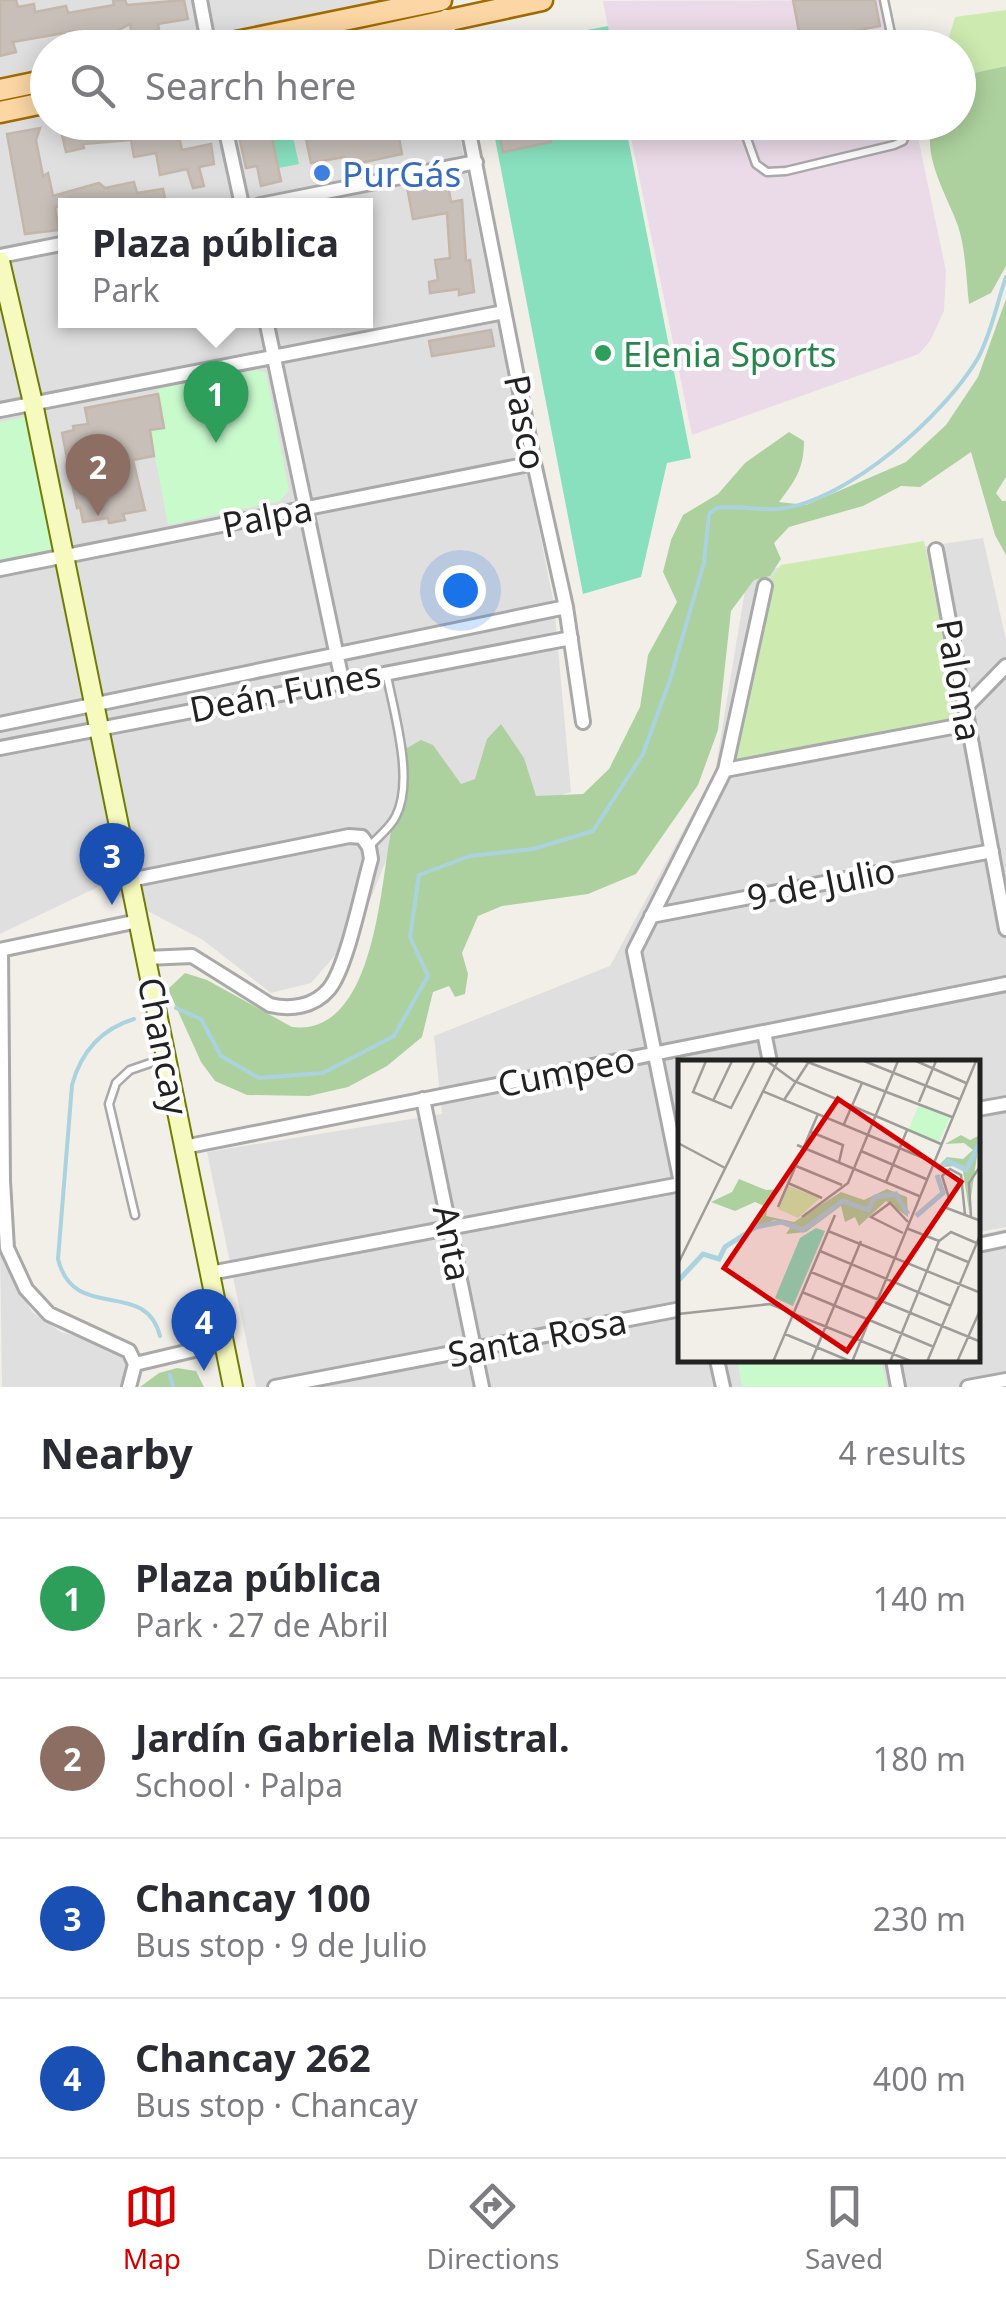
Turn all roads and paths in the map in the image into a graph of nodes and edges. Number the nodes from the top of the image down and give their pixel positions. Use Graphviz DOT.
graph roads {
  1 [pos="200,0"];
  2 [pos="442,0"];
  3 [pos="542,0"];
  4 [pos="884,0"];
  5 [pos="447,22"];
  6 [pos="205,30"];
  7 [pos="293,30"];
  8 [pos="423,30"];
  9 [pos="449,30"];
  10 [pos="890,30"];
  11 [pos="30,84"];
  12 [pos="0,90"];
  13 [pos="30,106"];
  14 [pos="0,112"];
  15 [pos="228,140"];
  16 [pos="471,140"];
  17 [pos="747,140"];
  18 [pos="903,140"];
  19 [pos="476,162"];
  20 [pos="240,198"];
  21 [pos="299,198"];
  22 [pos="58,246"];
  23 [pos="0,258"];
  24 [pos="504,312"];
  25 [pos="268,328"];
  26 [pos="274,359"];
  27 [pos="33,403"];
  28 [pos="0,410"];
  29 [pos="534,463"];
  30 [pos="306,508"];
  31 [pos="936,550"];
  32 [pos="64,557"];
  33 [pos="0,570"];
  34 [pos="766,586"];
  35 [pos="566,607"];
  36 [pos="572,638"];
  37 [pos="336,655"];
  38 [pos="1006,666"];
  39 [pos="386,672"];
  40 [pos="342,680"];
  41 [pos="95,704"];
  42 [pos="965,708"];
  43 [pos="583,722"];
  44 [pos="0,724"];
  45 [pos="968,724"];
  46 [pos="99,728"];
  47 [pos="0,748"];
  48 [pos="724,770"];
  49 [pos="369,847"];
  50 [pos="992,851"];
  51 [pos="130,880"];
  52 [pos="651,916"];
  53 [pos="138,920"];
  54 [pos="1006,929"];
  55 [pos="0,950"];
  56 [pos="146,958"];
  57 [pos="1006,984"];
  58 [pos="764,1032"];
  59 [pos="655,1054"];
  60 [pos="166,1057"];
  61 [pos="770,1060"];
  62 [pos="424,1100"];
  63 [pos="1006,1104"];
  64 [pos="981,1108"];
  65 [pos="184,1147"];
  66 [pos="678,1168"];
  67 [pos="1,1181"];
  68 [pos="678,1184"];
  69 [pos="135,1216"];
  70 [pos="450,1229"];
  71 [pos="1006,1239"];
  72 [pos="981,1244"];
  73 [pos="210,1273"];
  74 [pos="678,1310"];
  75 [pos="224,1343"];
  76 [pos="474,1349"];
  77 [pos="717,1362"];
  78 [pos="893,1362"];
  79 [pos="135,1364"];
  80 [pos="1006,1380"];
  81 [pos="129,1387"];
  82 [pos="233,1387"];
  83 [pos="276,1387"];
  84 [pos="482,1387"];
  85 [pos="723,1387"];
  86 [pos="898,1387"];
  87 [pos="968,1387"];
  1 -- 6 [label="street"];
  2 -- 5 [label="street"];
  2 -- 7 [label="main road"];
  3 -- 5 [label="main road"];
  4 -- 10 [label="lane"];
  5 -- 8 [label="main road"];
  5 -- 9 [label="street"];
  11 -- 12 [label="main road"];
  13 -- 14 [label="main road"];
  15 -- 20 [label="street"];
  16 -- 19 [label="street, Pasco"];
  17 -- 18 [label="lane"];
  19 -- 21 [label="street"];
  19 -- 24 [label="street, Pasco"];
  22 -- 23 [label="street"];
  23 -- 27 [label="main road, Chancay"];
  24 -- 26 [label="street"];
  24 -- 29 [label="street, Pasco"];
  25 -- 26 [label="street"];
  26 -- 27 [label="street"];
  26 -- 30 [label="street"];
  27 -- 28 [label="street"];
  27 -- 32 [label="main road, Chancay"];
  29 -- 30 [label="street, Palpa"];
  29 -- 35 [label="street, Pasco"];
  30 -- 32 [label="street, Palpa"];
  30 -- 37 [label="street"];
  31 -- 42 [label="street, Paloma"];
  32 -- 33 [label="street, Palpa"];
  32 -- 41 [label="main road, Chancay"];
  34 -- 48 [label="street"];
  35 -- 36 [label="street, Pasco"];
  35 -- 37 [label="street, Deán Funes"];
  36 -- 39 [label="street, Deán Funes"];
  36 -- 43 [label="street, Pasco"];
  37 -- 40 [label="street"];
  37 -- 41 [label="street, Deán Funes"];
  38 -- 42 [label="street"];
  39 -- 40 [label="street, Deán Funes"];
  39 -- 49 [label="lane"];
  40 -- 46 [label="street, Deán Funes"];
  41 -- 44 [label="street, Deán Funes"];
  41 -- 46 [label="main road, Chancay"];
  42 -- 45 [label="street, Paloma"];
  45 -- 48 [label="street"];
  45 -- 50 [label="street, Paloma"];
  46 -- 47 [label="street, Deán Funes"];
  46 -- 51 [label="main road, Chancay"];
  48 -- 52 [label="street"];
  49 -- 51 [label="street"];
  49 -- 56 [label="street"];
  50 -- 52 [label="street, 9 de Julio"];
  50 -- 54 [label="street, Paloma"];
  51 -- 53 [label="main road, Chancay"];
  52 -- 59 [label="street"];
  53 -- 55 [label="street"];
  53 -- 56 [label="main road, Chancay"];
  55 -- 67 [label="street"];
  56 -- 60 [label="main road, Chancay"];
  57 -- 58 [label="street, Cumpeo"];
  58 -- 59 [label="street, Cumpeo"];
  58 -- 61 [label="street"];
  59 -- 62 [label="street, Cumpeo"];
  59 -- 66 [label="street"];
  60 -- 65 [label="main road, Chancay"];
  60 -- 69 [label="lane"];
  62 -- 65 [label="street, Cumpeo"];
  62 -- 70 [label="street, Anta"];
  63 -- 64 [label="street"];
  65 -- 73 [label="main road, Chancay"];
  67 -- 79 [label="street"];
  68 -- 70 [label="street"];
  70 -- 73 [label="street"];
  70 -- 76 [label="street, Anta"];
  71 -- 72 [label="street"];
  73 -- 75 [label="main road, Chancay"];
  74 -- 76 [label="street, Santa Rosa"];
  75 -- 79 [label="street"];
  75 -- 82 [label="main road, Chancay"];
  76 -- 83 [label="street, Santa Rosa"];
  76 -- 84 [label="street, Anta"];
  77 -- 85 [label="street"];
  78 -- 86 [label="street"];
  79 -- 81 [label="street"];
  80 -- 87 [label="street"];
}
